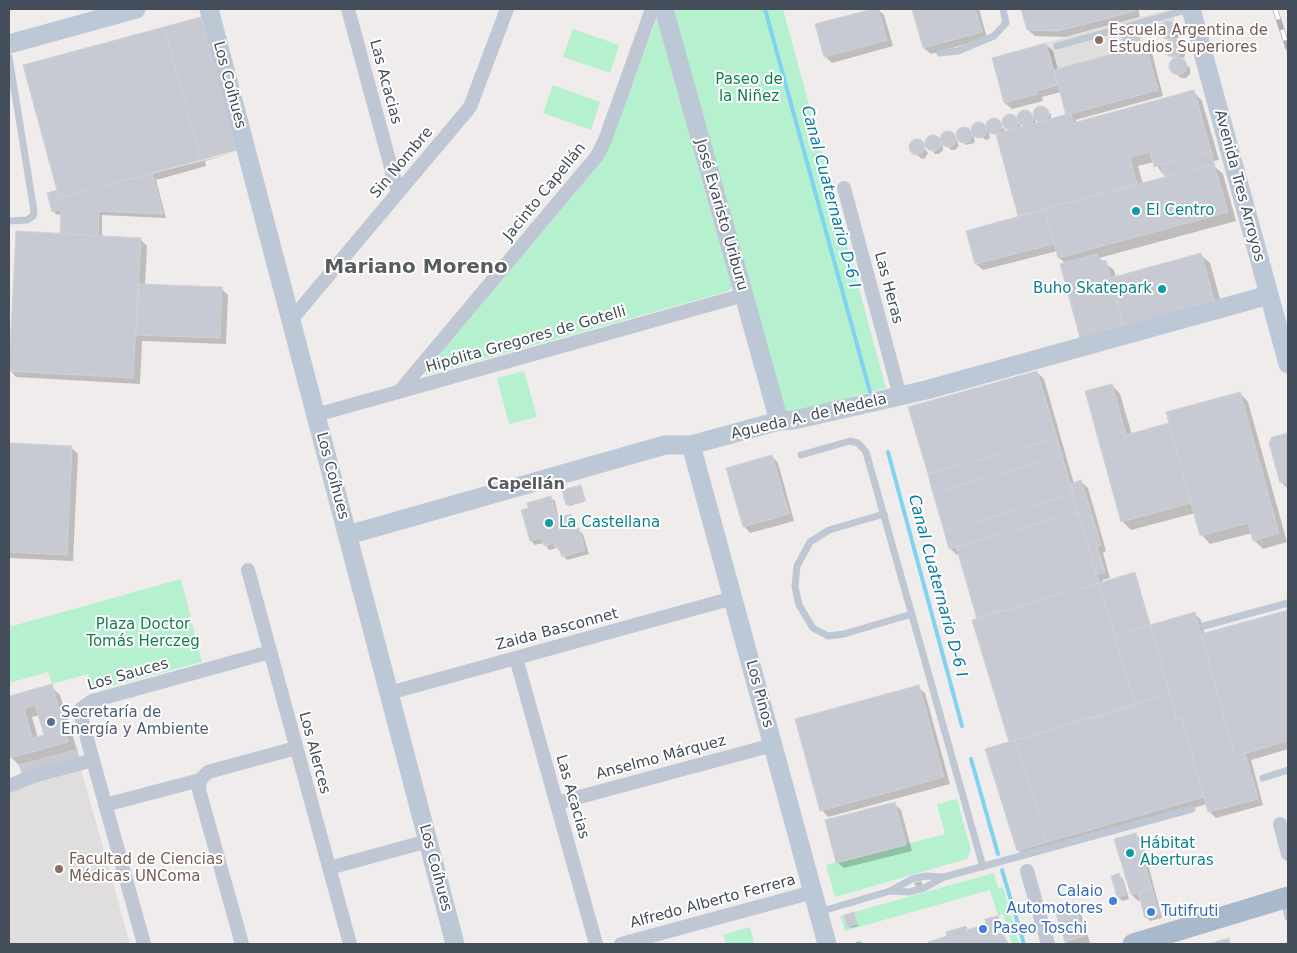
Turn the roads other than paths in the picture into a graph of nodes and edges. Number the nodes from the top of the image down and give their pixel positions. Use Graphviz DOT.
graph roads {
  1 [pos="136,9"];
  2 [pos="209,9"];
  3 [pos="348,9"];
  4 [pos="507,9"];
  5 [pos="652,9"];
  6 [pos="664,9"];
  7 [pos="1003,9"];
  8 [pos="1191,9"];
  9 [pos="9,44"];
  10 [pos="1057,46"];
  11 [pos="940,53"];
  12 [pos="9,57"];
  13 [pos="844,188"];
  14 [pos="398,192"];
  15 [pos="9,221"];
  16 [pos="744,295"];
  17 [pos="1270,295"];
  18 [pos="291,320"];
  19 [pos="1288,364"];
  20 [pos="399,392"];
  21 [pos="900,396"];
  22 [pos="316,416"];
  23 [pos="779,421"];
  24 [pos="691,444"];
  25 [pos="801,455"];
  26 [pos="884,514"];
  27 [pos="348,535"];
  28 [pos="248,570"];
  29 [pos="733,598"];
  30 [pos="1288,603"];
  31 [pos="912,614"];
  32 [pos="1204,626"];
  33 [pos="270,652"];
  34 [pos="516,658"];
  35 [pos="389,692"];
  36 [pos="773,745"];
  37 [pos="296,748"];
  38 [pos="93,760"];
  39 [pos="1288,770"];
  40 [pos="1263,778"];
  41 [pos="200,780"];
  42 [pos="9,786"];
  43 [pos="557,803"];
  44 [pos="106,808"];
  45 [pos="1192,809"];
  46 [pos="1284,823"];
  47 [pos="428,841"];
  48 [pos="1288,854"];
  49 [pos="983,867"];
  50 [pos="329,868"];
  51 [pos="1027,871"];
  52 [pos="944,878"];
  53 [pos="890,891"];
  54 [pos="813,892"];
  55 [pos="1286,904"];
  56 [pos="818,912"];
  57 [pos="144,944"];
  58 [pos="242,944"];
  59 [pos="350,944"];
  60 [pos="455,944"];
  61 [pos="596,944"];
  62 [pos="621,944"];
  63 [pos="827,944"];
  64 [pos="1048,944"];
  65 [pos="1133,944"];
  1 -- 9 [label="street"];
  2 -- 18 [label="street, Los Coíhues"];
  3 -- 14 [label="street, Las Acacias"];
  4 -- 14 [label="street, Sin Nombre"];
  5 -- 20 [label="street, Jacinto Capellán"];
  6 -- 16 [label="street, José Evaristo Uriburu"];
  7 -- 11 [label="lane"];
  8 -- 10 [label="lane"];
  8 -- 17 [label="street, Avenida Tres Arroyos"];
  12 -- 15 [label="lane"];
  13 -- 21 [label="street, Las Heras"];
  14 -- 18 [label="street, Sin Nombre"];
  16 -- 20 [label="street, Hipólita Gregores de Gotelli"];
  16 -- 23 [label="street, José Evaristo Uriburu"];
  17 -- 19 [label="street, Avenida Tres Arroyos"];
  17 -- 21 [label="street, Agueda A. de Medela"];
  18 -- 22 [label="street, Los Coíhues"];
  20 -- 22 [label="street, Hipólita Gregores de Gotelli"];
  21 -- 23 [label="street, Agueda A. de Medela"];
  22 -- 27 [label="street, Los Coíhues"];
  23 -- 24 [label="street, Agueda A. de Medela"];
  24 -- 27 [label="street, Agueda A. de Medela"];
  24 -- 29 [label="street, Los Pinos"];
  25 -- 26 [label="lane"];
  26 -- 31 [label="lane"];
  26 -- 31 [label="lane"];
  27 -- 35 [label="street, Los Coíhues"];
  28 -- 33 [label="street, Los Alerces"];
  29 -- 34 [label="street, Zaida Basconnet"];
  29 -- 36 [label="street, Los Pinos"];
  30 -- 32 [label="lane"];
  31 -- 49 [label="lane"];
  33 -- 37 [label="street, Los Alerces"];
  33 -- 38 [label="street, Los Sauces"];
  34 -- 35 [label="street, Zaida Basconnet"];
  34 -- 43 [label="street, Las Acacias"];
  35 -- 47 [label="street, Los Coíhues"];
  36 -- 43 [label="street, Anselmo Márquez"];
  36 -- 54 [label="street, Los Pinos"];
  37 -- 41 [label="street"];
  37 -- 50 [label="street, Los Alerces"];
  38 -- 42 [label="street"];
  38 -- 44 [label="street"];
  39 -- 40 [label="lane"];
  41 -- 44 [label="street"];
  41 -- 58 [label="street"];
  43 -- 61 [label="street, Las Acacias"];
  44 -- 57 [label="street"];
  45 -- 49 [label="lane"];
  46 -- 48 [label="street"];
  47 -- 50 [label="street"];
  47 -- 60 [label="street, Los Coíhues"];
  49 -- 52 [label="lane"];
  50 -- 59 [label="street, Los Alerces"];
  51 -- 64 [label="street"];
  52 -- 53 [label="lane"];
  52 -- 53 [label="lane"];
  53 -- 56 [label="lane"];
  54 -- 56 [label="street, Los Pinos"];
  54 -- 62 [label="street, Alfredo Alberto Ferrera"];
  55 -- 65 [label="main road"];
  56 -- 63 [label="street, Los Pinos"];
}
